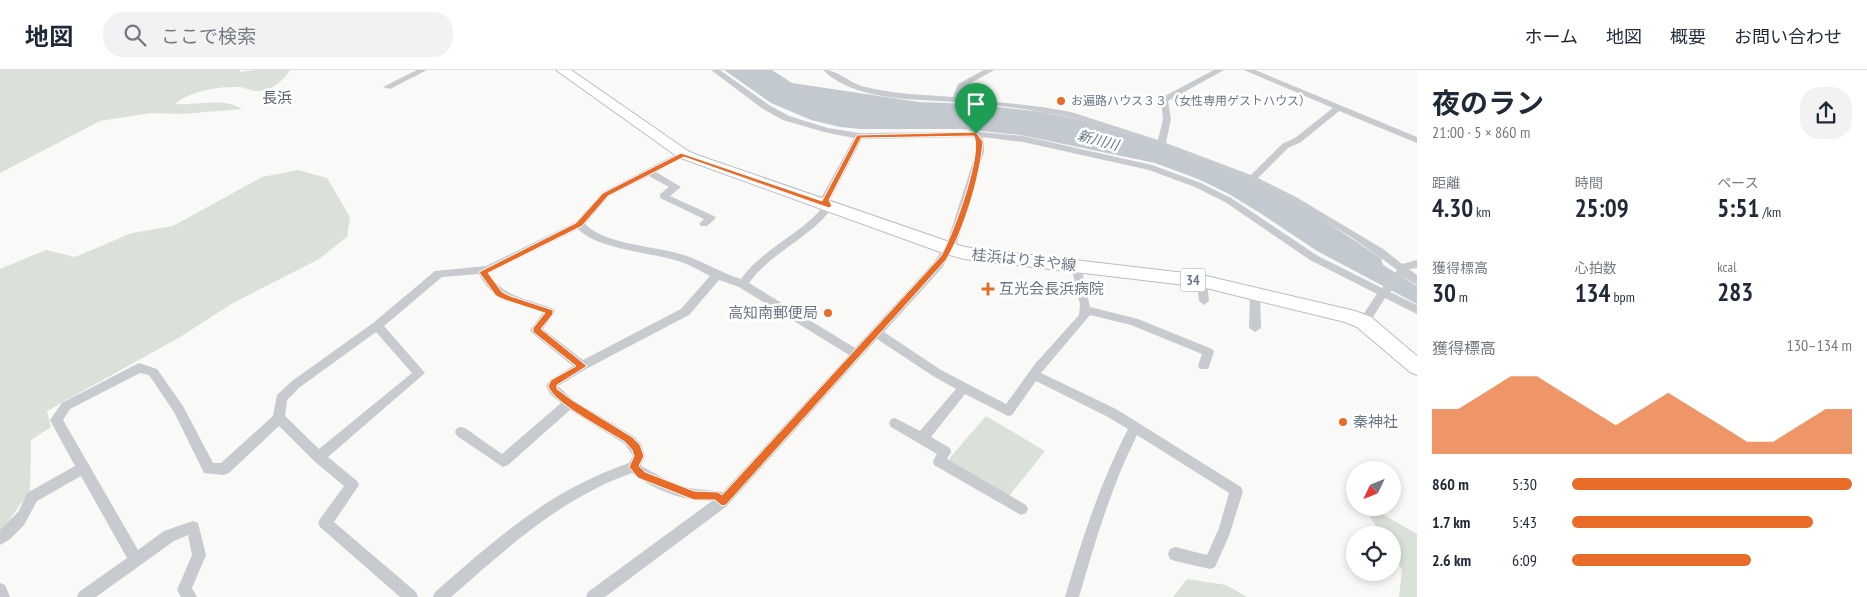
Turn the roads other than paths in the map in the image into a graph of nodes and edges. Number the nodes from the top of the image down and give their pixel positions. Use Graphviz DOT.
graph roads {
  1 [pos="423,70"];
  2 [pos="562,70"];
  3 [pos="715,70"];
  4 [pos="827,70"];
  5 [pos="990,70"];
  6 [pos="1220,70"];
  7 [pos="1248,70"];
  8 [pos="387,87"];
  9 [pos="959,101"];
  10 [pos="1339,107"];
  11 [pos="975,133"];
  12 [pos="859,136"];
  13 [pos="1417,140"];
  14 [pos="1162,144"];
  15 [pos="683,154"];
  16 [pos="649,172"];
  17 [pos="1252,178"];
  18 [pos="829,206"];
  19 [pos="579,224"];
  20 [pos="704,224"];
  21 [pos="949,249"];
  22 [pos="1417,264"];
  23 [pos="1076,266"];
  24 [pos="488,269"];
  25 [pos="1402,272"];
  26 [pos="717,275"];
  27 [pos="1202,281"];
  28 [pos="1417,281"];
  29 [pos="743,284"];
  30 [pos="1384,291"];
  31 [pos="1255,292"];
  32 [pos="1204,301"];
  33 [pos="1085,310"];
  34 [pos="1417,310"];
  35 [pos="1364,322"];
  36 [pos="377,326"];
  37 [pos="1254,328"];
  38 [pos="876,333"];
  39 [pos="857,355"];
  40 [pos="582,366"];
  41 [pos="1204,366"];
  42 [pos="1417,367"];
  43 [pos="1034,375"];
  44 [pos="964,387"];
  45 [pos="569,403"];
  46 [pos="279,418"];
  47 [pos="895,423"];
  48 [pos="1135,428"];
  49 [pos="461,432"];
  50 [pos="922,438"];
  51 [pos="319,457"];
  52 [pos="84,467"];
  53 [pos="634,467"];
  54 [pos="722,502"];
  55 [pos="1021,510"];
  56 [pos="0,540"];
  57 [pos="1175,554"];
  58 [pos="135,559"];
  59 [pos="0,590"];
  60 [pos="3,597"];
  61 [pos="84,597"];
  62 [pos="190,597"];
  63 [pos="411,597"];
  64 [pos="440,597"];
  65 [pos="593,597"];
  66 [pos="1072,597"];
  1 -- 8 [label="street"];
  2 -- 15 [label="main road, 桂浜はりまや線 / 34"];
  3 -- 12 [label="street"];
  4 -- 9 [label="street"];
  5 -- 9 [label="street"];
  6 -- 14 [label="street"];
  7 -- 10 [label="street"];
  9 -- 11 [label="street"];
  9 -- 14 [label="street"];
  10 -- 13 [label="street"];
  10 -- 17 [label="street"];
  11 -- 12 [label="street"];
  11 -- 21 [label="street"];
  11 -- 30 [label="street"];
  12 -- 18 [label="street"];
  14 -- 17 [label="street"];
  15 -- 16 [label="street"];
  15 -- 18 [label="main road, 桂浜はりまや線 / 34"];
  16 -- 19 [label="street"];
  16 -- 20 [label="street"];
  17 -- 25 [label="street"];
  18 -- 21 [label="main road, 桂浜はりまや線 / 34"];
  18 -- 29 [label="street"];
  19 -- 24 [label="street"];
  19 -- 26 [label="street"];
  21 -- 23 [label="main road, 桂浜はりまや線 / 34"];
  21 -- 38 [label="street"];
  22 -- 25 [label="street"];
  23 -- 27 [label="main road, 桂浜はりまや線 / 34"];
  23 -- 33 [label="street"];
  24 -- 36 [label="street"];
  24 -- 40 [label="street"];
  25 -- 28 [label="street"];
  25 -- 30 [label="street"];
  26 -- 29 [label="street"];
  26 -- 40 [label="street"];
  27 -- 31 [label="main road, 桂浜はりまや線 / 34"];
  27 -- 32 [label="street"];
  29 -- 39 [label="street"];
  30 -- 34 [label="street"];
  30 -- 35 [label="street"];
  31 -- 35 [label="main road, 桂浜はりまや線 / 34"];
  31 -- 37 [label="street"];
  33 -- 41 [label="street"];
  33 -- 43 [label="street"];
  35 -- 42 [label="main road, 桂浜はりまや線 / 34"];
  36 -- 46 [label="street"];
  36 -- 51 [label="street"];
  38 -- 39 [label="street"];
  38 -- 44 [label="street"];
  39 -- 54 [label="street"];
  40 -- 45 [label="street"];
  43 -- 44 [label="street"];
  43 -- 48 [label="street"];
  44 -- 50 [label="street"];
  45 -- 49 [label="street"];
  45 -- 53 [label="street"];
  46 -- 51 [label="street"];
  46 -- 52 [label="street"];
  47 -- 50 [label="street"];
  48 -- 57 [label="street"];
  48 -- 66 [label="street"];
  50 -- 55 [label="street"];
  51 -- 63 [label="street"];
  52 -- 56 [label="street"];
  52 -- 58 [label="street"];
  53 -- 54 [label="street"];
  53 -- 64 [label="street"];
  54 -- 65 [label="street"];
  58 -- 61 [label="street"];
  58 -- 62 [label="street"];
  59 -- 60 [label="street"];
}
